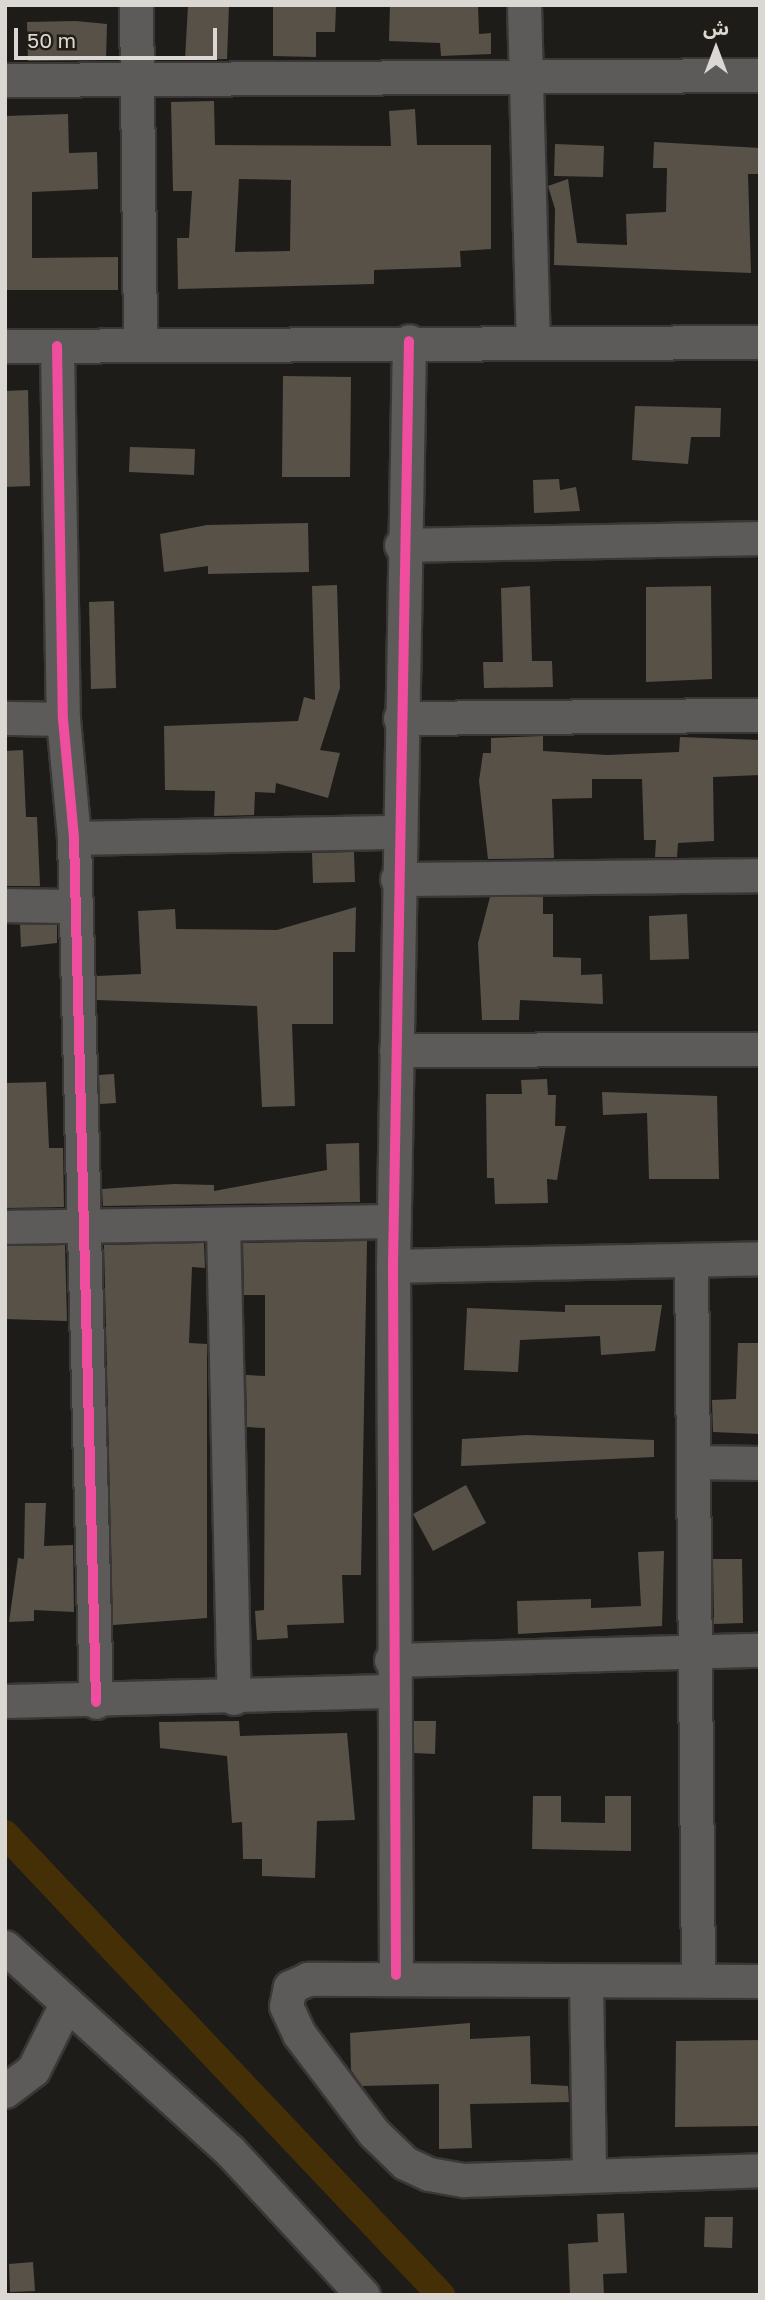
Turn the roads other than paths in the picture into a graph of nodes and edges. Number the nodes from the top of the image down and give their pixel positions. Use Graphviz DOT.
graph roads {
  1 [pos="136,5"];
  2 [pos="524,5"];
  3 [pos="524,75"];
  4 [pos="760,75"];
  5 [pos="136,79"];
  6 [pos="5,80"];
  7 [pos="533,339"];
  8 [pos="409,341"];
  9 [pos="760,342"];
  10 [pos="140,344"];
  11 [pos="5,346"];
  12 [pos="57,346"];
  13 [pos="760,538"];
  14 [pos="401,545"];
  15 [pos="760,715"];
  16 [pos="5,718"];
  17 [pos="400,718"];
  18 [pos="63,719"];
  19 [pos="398,832"];
  20 [pos="74,838"];
  21 [pos="760,875"];
  22 [pos="397,880"];
  23 [pos="5,905"];
  24 [pos="76,906"];
  25 [pos="396,1049"];
  26 [pos="760,1049"];
  27 [pos="394,1221"];
  28 [pos="86,1224"];
  29 [pos="223,1225"];
  30 [pos="5,1227"];
  31 [pos="760,1258"];
  32 [pos="691,1260"];
  33 [pos="393,1266"];
  34 [pos="694,1462"];
  35 [pos="760,1463"];
  36 [pos="760,1650"];
  37 [pos="693,1651"];
  38 [pos="391,1675"];
  39 [pos="234,1698"];
  40 [pos="5,1701"];
  41 [pos="96,1702"];
  42 [pos="5,1947"];
  43 [pos="396,1975"];
  44 [pos="586,1980"];
  45 [pos="698,1980"];
  46 [pos="760,1981"];
  47 [pos="65,2006"];
  48 [pos="5,2091"];
  49 [pos="760,2170"];
  50 [pos="589,2175"];
  51 [pos="363,2295"];
  1 -- 5 [label="street"];
  2 -- 3 [label="street"];
  3 -- 4 [label="street"];
  3 -- 5 [label="street"];
  3 -- 7 [label="street"];
  5 -- 6 [label="street"];
  5 -- 10 [label="street"];
  7 -- 8 [label="street"];
  7 -- 9 [label="street"];
  8 -- 10 [label="street"];
  8 -- 14 [label="street"];
  10 -- 12 [label="street"];
  11 -- 12 [label="street"];
  12 -- 18 [label="street"];
  13 -- 14 [label="street"];
  14 -- 17 [label="street"];
  15 -- 17 [label="street"];
  16 -- 18 [label="street"];
  17 -- 19 [label="street"];
  18 -- 20 [label="street"];
  19 -- 20 [label="street"];
  19 -- 22 [label="street"];
  20 -- 24 [label="street"];
  21 -- 22 [label="street"];
  22 -- 25 [label="street"];
  23 -- 24 [label="street"];
  24 -- 28 [label="street"];
  25 -- 26 [label="street"];
  25 -- 27 [label="street"];
  27 -- 29 [label="street"];
  27 -- 33 [label="street"];
  28 -- 29 [label="street"];
  28 -- 30 [label="street"];
  28 -- 41 [label="street"];
  29 -- 39 [label="street"];
  31 -- 32 [label="street"];
  32 -- 33 [label="street"];
  32 -- 34 [label="street"];
  33 -- 38 [label="street"];
  34 -- 35 [label="street"];
  34 -- 37 [label="street"];
  36 -- 37 [label="street"];
  37 -- 38 [label="street"];
  37 -- 45 [label="street"];
  38 -- 39 [label="street"];
  38 -- 43 [label="street"];
  39 -- 41 [label="street"];
  40 -- 41 [label="street"];
  42 -- 47 [label="street"];
  43 -- 44 [label="street"];
  43 -- 50 [label="street"];
  44 -- 45 [label="street"];
  44 -- 50 [label="street"];
  45 -- 46 [label="street"];
  47 -- 48 [label="street"];
  47 -- 51 [label="street"];
  49 -- 50 [label="street"];
}
